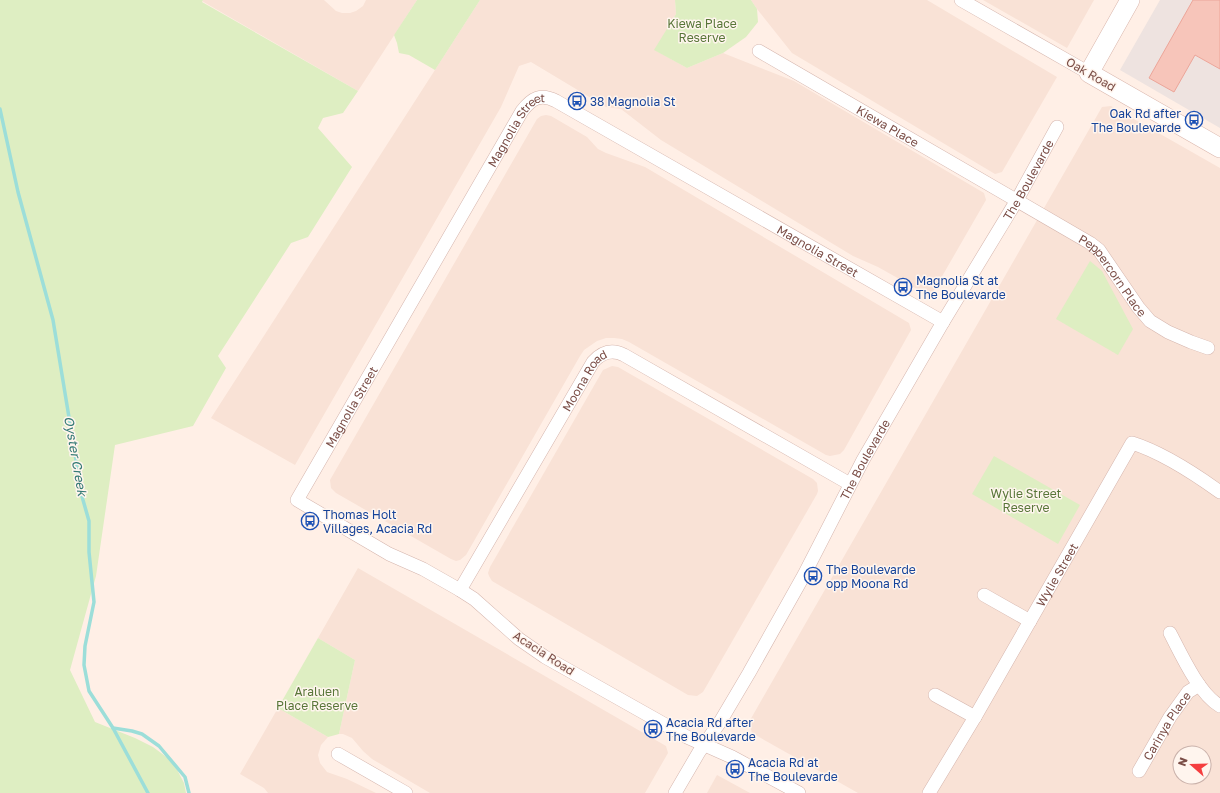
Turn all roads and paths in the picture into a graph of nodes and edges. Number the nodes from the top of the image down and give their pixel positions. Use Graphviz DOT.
graph roads {
  1 [pos="961,0"];
  2 [pos="1130,0"];
  3 [pos="759,51"];
  4 [pos="1089,73"];
  5 [pos="1057,126"];
  6 [pos="1220,148"];
  7 [pos="1017,200"];
  8 [pos="943,322"];
  9 [pos="1208,348"];
  10 [pos="850,484"];
  11 [pos="1220,492"];
  12 [pos="297,500"];
  13 [pos="460,590"];
  14 [pos="984,595"];
  15 [pos="1030,621"];
  16 [pos="1170,633"];
  17 [pos="1200,685"];
  18 [pos="935,695"];
  19 [pos="1220,706"];
  20 [pos="975,717"];
  21 [pos="704,745"];
  22 [pos="338,754"];
  23 [pos="1139,771"];
  24 [pos="406,793"];
  25 [pos="675,793"];
  26 [pos="799,793"];
  27 [pos="929,793"];
  1 -- 4 [label="street, Oak Road"];
  2 -- 4 [label="street"];
  3 -- 7 [label="street, Kiewa Place"];
  4 -- 6 [label="street, Oak Road"];
  5 -- 7 [label="street, The Boulevarde"];
  7 -- 8 [label="street, The Boulevarde"];
  7 -- 9 [label="street, Peppercorn Place"];
  8 -- 10 [label="street, The Boulevarde"];
  8 -- 12 [label="street, Magnolia Street"];
  10 -- 13 [label="street, Moona Road"];
  10 -- 21 [label="street, The Boulevarde"];
  11 -- 15 [label="street, Wylie Street"];
  12 -- 13 [label="street, Acacia Road"];
  13 -- 21 [label="street, Acacia Road"];
  14 -- 15 [label="street"];
  15 -- 20 [label="street, Wylie Street"];
  16 -- 17 [label="street"];
  17 -- 19 [label="street"];
  17 -- 23 [label="street, Carinya Place"];
  18 -- 20 [label="street"];
  20 -- 27 [label="street, Wylie Street"];
  21 -- 25 [label="street, The Boulevarde"];
  21 -- 26 [label="street, Acacia Road"];
  22 -- 24 [label="street"];
}
